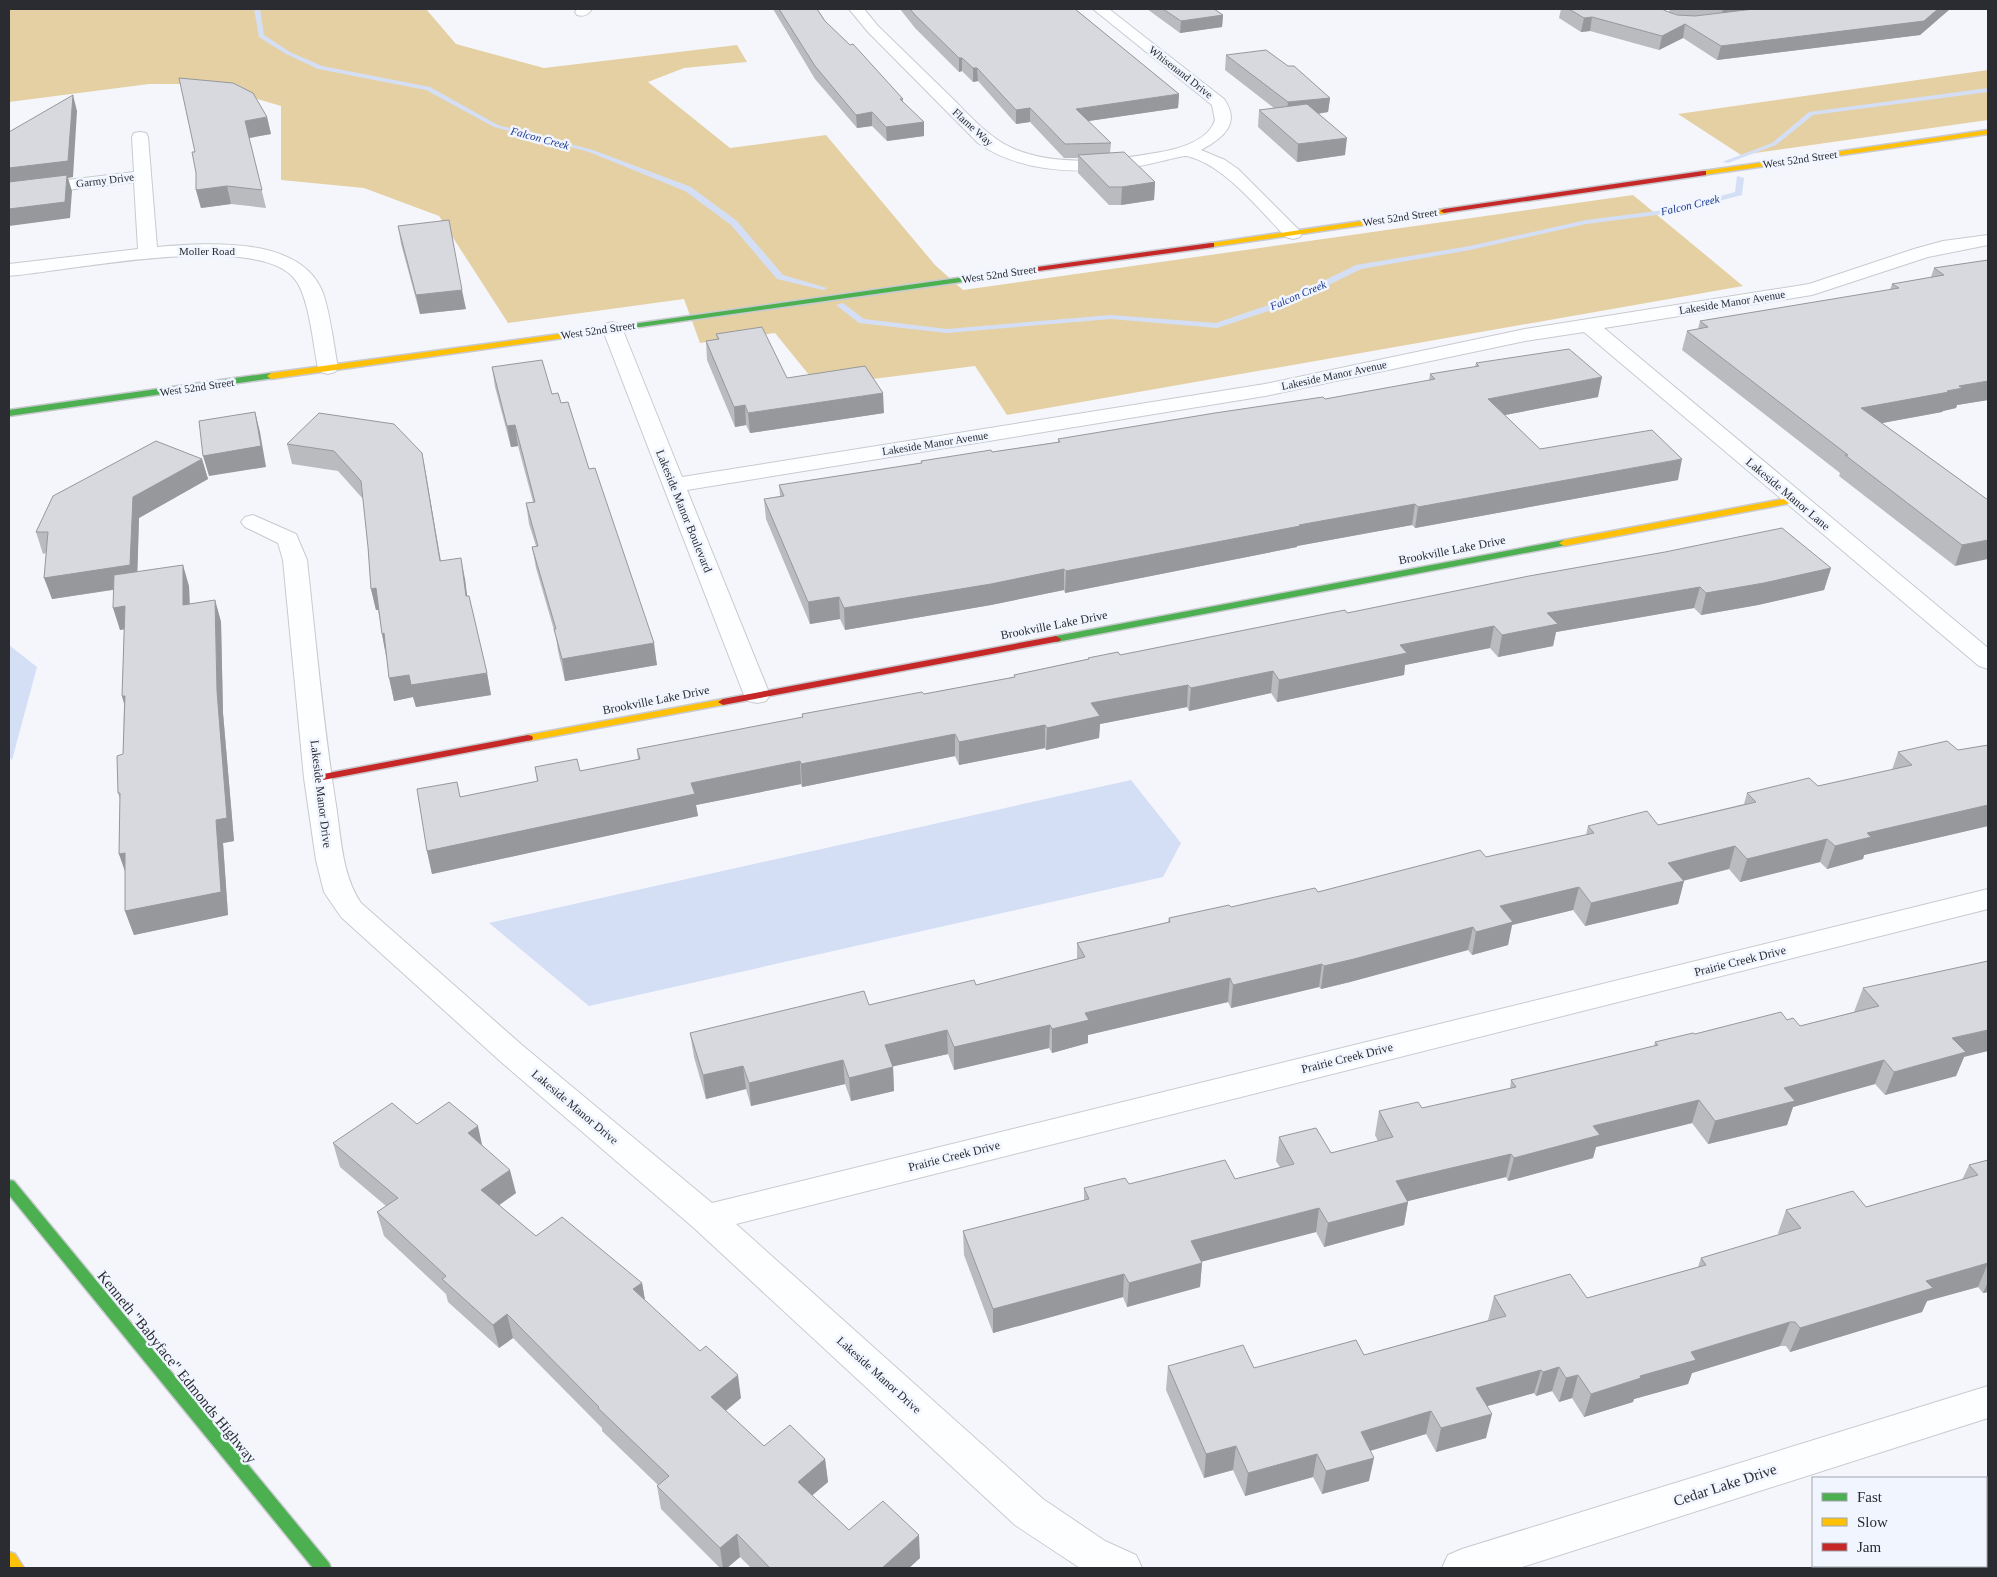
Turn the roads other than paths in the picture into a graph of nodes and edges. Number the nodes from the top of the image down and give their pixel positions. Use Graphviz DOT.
graph roads {
  1 [pos="856,9"];
  2 [pos="1100,9"];
  3 [pos="1988,132"];
  4 [pos="140,137"];
  5 [pos="1188,150"];
  6 [pos="143,176"];
  7 [pos="9,192"];
  8 [pos="1293,232"];
  9 [pos="1988,240"];
  10 [pos="148,253"];
  11 [pos="9,270"];
  12 [pos="1588,325"];
  13 [pos="612,328"];
  14 [pos="328,368"];
  15 [pos="9,413"];
  16 [pos="674,485"];
  17 [pos="1794,500"];
  18 [pos="253,522"];
  19 [pos="1988,661"];
  20 [pos="757,695"];
  21 [pos="318,778"];
  22 [pos="1988,899"];
  23 [pos="9,1185"];
  24 [pos="706,1218"];
  25 [pos="1988,1402"];
  26 [pos="9,1558"];
  27 [pos="16,1568"];
  28 [pos="323,1568"];
  29 [pos="1122,1568"];
  30 [pos="1462,1568"];
  1 -- 5 [label="street, Flame Way"];
  2 -- 5 [label="street, Whisenand Drive"];
  3 -- 8 [label="main road, West 52nd Street"];
  4 -- 6 [label="street"];
  5 -- 8 [label="street"];
  6 -- 7 [label="street, Garmy Drive"];
  6 -- 10 [label="street"];
  8 -- 13 [label="main road, West 52nd Street"];
  9 -- 12 [label="street, Lakeside Manor Avenue"];
  10 -- 11 [label="street, Moller Road"];
  10 -- 14 [label="street, Moller Road"];
  12 -- 16 [label="street, Lakeside Manor Avenue"];
  12 -- 17 [label="street, Lakeside Manor Lane"];
  13 -- 14 [label="main road, West 52nd Street"];
  13 -- 16 [label="street, Lakeside Manor Boulevard"];
  14 -- 15 [label="main road, West 52nd Street"];
  16 -- 20 [label="street, Lakeside Manor Boulevard"];
  17 -- 19 [label="street, Lakeside Manor Lane"];
  17 -- 20 [label="main road, Brookville Lake Drive"];
  18 -- 21 [label="street, Lakeside Manor Drive"];
  20 -- 21 [label="main road, Brookville Lake Drive"];
  21 -- 24 [label="street, Lakeside Manor Drive"];
  22 -- 24 [label="street, Prairie Creek Drive"];
  23 -- 28 [label="main road, Kenneth \"Babyface\" Edmonds Highway"];
  24 -- 29 [label="street, Lakeside Manor Drive"];
  25 -- 30 [label="street, Cedar Lake Drive"];
  26 -- 27 [label="main road"];
}
